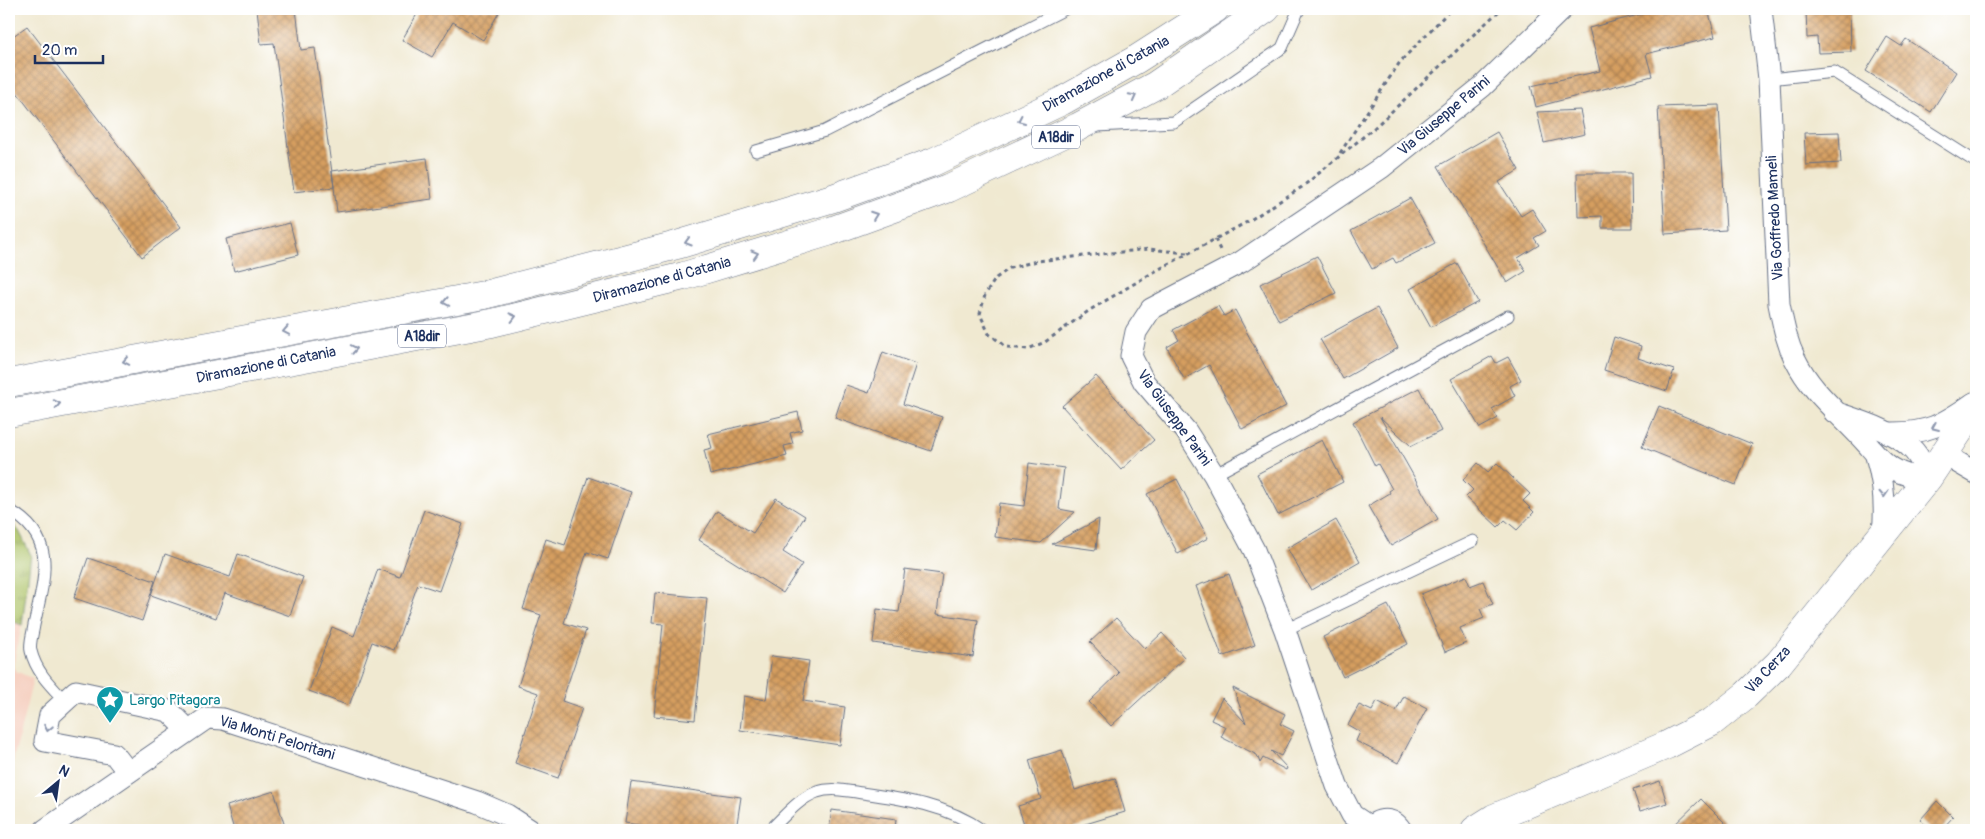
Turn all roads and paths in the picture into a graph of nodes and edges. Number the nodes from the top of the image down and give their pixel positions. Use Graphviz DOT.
graph roads {
  1 [pos="1065,9"];
  2 [pos="1215,9"];
  3 [pos="1266,9"];
  4 [pos="1299,9"];
  5 [pos="1451,9"];
  6 [pos="1501,9"];
  7 [pos="1562,9"];
  8 [pos="1761,9"];
  9 [pos="1769,79"];
  10 [pos="1078,127"];
  11 [pos="756,151"];
  12 [pos="1338,156"];
  13 [pos="1976,162"];
  14 [pos="1187,254"];
  15 [pos="1508,316"];
  16 [pos="9,383"];
  17 [pos="1976,401"];
  18 [pos="1976,406"];
  19 [pos="1834,412"];
  20 [pos="9,413"];
  21 [pos="1886,432"];
  22 [pos="1945,455"];
  23 [pos="1876,456"];
  24 [pos="1976,473"];
  25 [pos="1214,475"];
  26 [pos="1928,478"];
  27 [pos="9,510"];
  28 [pos="1883,533"];
  29 [pos="1473,541"];
  30 [pos="1285,630"];
  31 [pos="65,701"];
  32 [pos="188,730"];
  33 [pos="128,772"];
  34 [pos="1370,829"];
  35 [pos="45,830"];
  36 [pos="530,830"];
  37 [pos="770,830"];
  38 [pos="982,830"];
  39 [pos="1401,830"];
  40 [pos="1475,830"];
  1 -- 11 [label="lane"];
  2 -- 16 [label="main road, Diramazione di Catania / A18dir, one-way"];
  10 -- 3 [label="main road, Diramazione di Catania / A18dir, one-way"];
  4 -- 10 [label="lane"];
  5 -- 12 [label="path"];
  6 -- 12 [label="path"];
  7 -- 25 [label="street, Via Giuseppe Parini"];
  8 -- 9 [label="street, Via Goffredo Mameli"];
  9 -- 13 [label="lane"];
  9 -- 19 [label="street, Via Goffredo Mameli"];
  20 -- 10 [label="main road, Diramazione di Catania / A18dir, one-way"];
  12 -- 14 [label="path"];
  14 -- 14 [label="path"];
  15 -- 25 [label="lane"];
  17 -- 21 [label="street, one-way"];
  18 -- 22 [label="main road, Via Cerza"];
  19 -- 21 [label="street"];
  19 -- 23 [label="street, Via Goffredo Mameli"];
  21 -- 26 [label="street"];
  22 -- 24 [label="street"];
  22 -- 26 [label="main road, Via Cerza"];
  23 -- 26 [label="street"];
  23 -- 28 [label="street, one-way"];
  25 -- 30 [label="street, Via Giuseppe Parini"];
  26 -- 28 [label="main road, Via Cerza"];
  27 -- 31 [label="lane"];
  28 -- 40 [label="main road, Via Cerza"];
  29 -- 30 [label="lane"];
  30 -- 34 [label="street, Via Giuseppe Parini"];
  31 -- 32 [label="street"];
  31 -- 33 [label="street, one-way"];
  32 -- 33 [label="street, Via Monti Peloritani"];
  32 -- 36 [label="street, Via Monti Peloritani"];
  33 -- 35 [label="street, Via Monti Peloritani"];
  34 -- 39 [label="street"];
  37 -- 38 [label="lane"];
}
